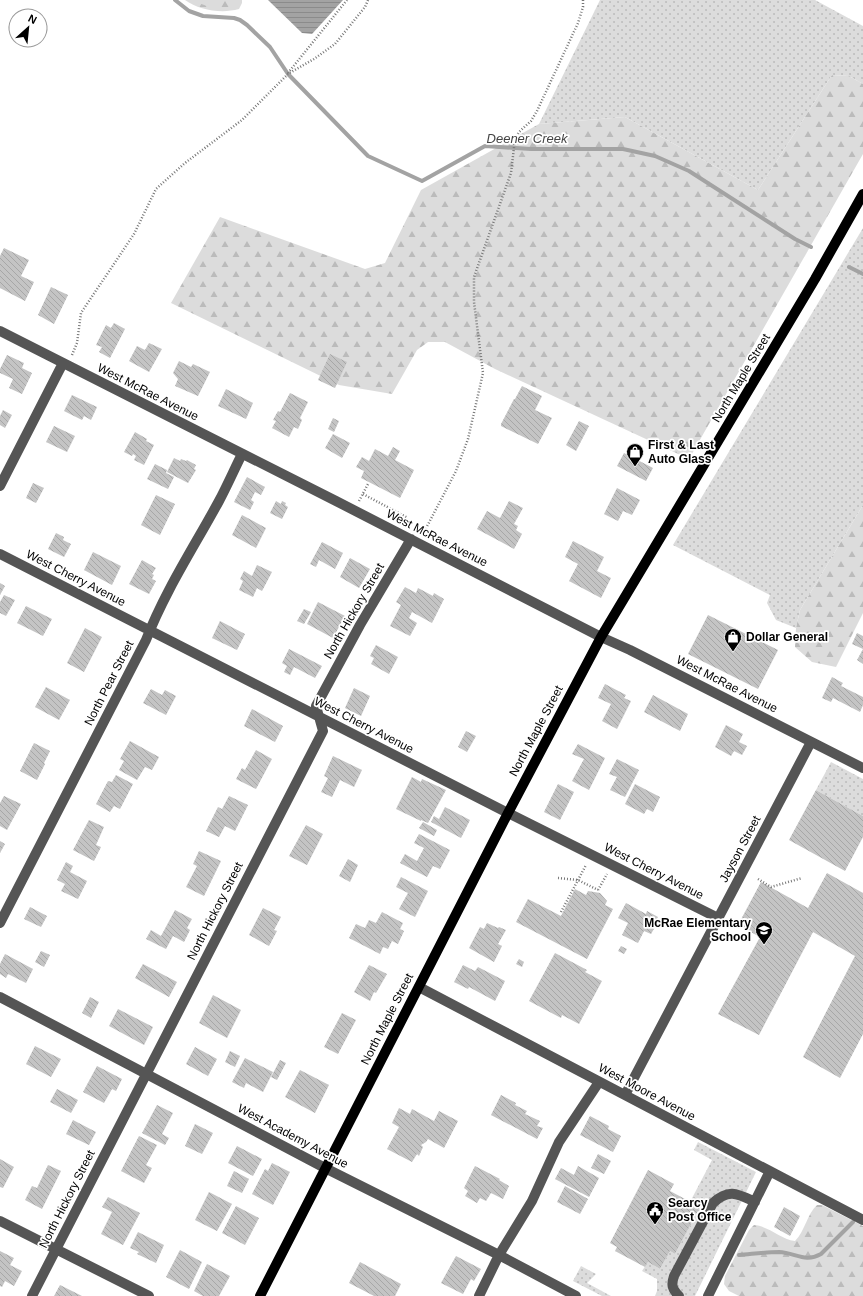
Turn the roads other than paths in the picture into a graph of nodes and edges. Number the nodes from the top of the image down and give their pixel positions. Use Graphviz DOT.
graph roads {
  1 [pos="863,194"];
  2 [pos="0,331"];
  3 [pos="65,364"];
  4 [pos="242,454"];
  5 [pos="0,486"];
  6 [pos="415,541"];
  7 [pos="0,554"];
  8 [pos="150,630"];
  9 [pos="601,637"];
  10 [pos="319,716"];
  11 [pos="811,742"];
  12 [pos="863,768"];
  13 [pos="508,812"];
  14 [pos="718,918"];
  15 [pos="0,924"];
  16 [pos="419,987"];
  17 [pos="0,997"];
  18 [pos="146,1073"];
  19 [pos="599,1082"];
  20 [pos="625,1095"];
  21 [pos="325,1168"];
  22 [pos="770,1171"];
  23 [pos="755,1202"];
  24 [pos="0,1220"];
  25 [pos="863,1220"];
  26 [pos="56,1249"];
  27 [pos="499,1255"];
  28 [pos="32,1296"];
  29 [pos="149,1296"];
  30 [pos="260,1296"];
  31 [pos="479,1296"];
  32 [pos="576,1296"];
  33 [pos="679,1296"];
  34 [pos="708,1296"];
  1 -- 9 [label="main road, North Maple Street"];
  2 -- 3 [label="street, West McRae Avenue"];
  3 -- 4 [label="street, West McRae Avenue"];
  3 -- 5 [label="street"];
  4 -- 6 [label="street, West McRae Avenue"];
  4 -- 8 [label="street, North Pear Street"];
  6 -- 9 [label="street, West McRae Avenue"];
  6 -- 10 [label="street, North Hickory Street"];
  7 -- 8 [label="street, West Cherry Avenue"];
  8 -- 10 [label="street, West Cherry Avenue"];
  8 -- 15 [label="street, North Pear Street"];
  9 -- 11 [label="street, West McRae Avenue"];
  9 -- 13 [label="main road, North Maple Street"];
  10 -- 13 [label="street, West Cherry Avenue"];
  10 -- 18 [label="street, North Hickory Street"];
  11 -- 12 [label="street, West McRae Avenue"];
  11 -- 14 [label="street, Jayson Street"];
  13 -- 14 [label="street, West Cherry Avenue"];
  13 -- 16 [label="main road, North Maple Street"];
  14 -- 20 [label="street, Jayson Street"];
  16 -- 19 [label="street, West Moore Avenue"];
  16 -- 21 [label="main road, North Maple Street"];
  17 -- 18 [label="street, West Academy Avenue"];
  18 -- 21 [label="street, West Academy Avenue"];
  18 -- 26 [label="street, North Hickory Street"];
  19 -- 20 [label="street, West Moore Avenue"];
  19 -- 27 [label="street"];
  20 -- 22 [label="street, West Moore Avenue"];
  21 -- 27 [label="street, West Academy Avenue"];
  21 -- 30 [label="main road, North Maple Street"];
  22 -- 23 [label="street"];
  22 -- 25 [label="street, West Moore Avenue"];
  23 -- 33 [label="street"];
  23 -- 34 [label="street"];
  24 -- 26 [label="street"];
  26 -- 28 [label="street, North Hickory Street"];
  26 -- 29 [label="street"];
  27 -- 31 [label="street"];
  27 -- 32 [label="street, West Academy Avenue"];
}
